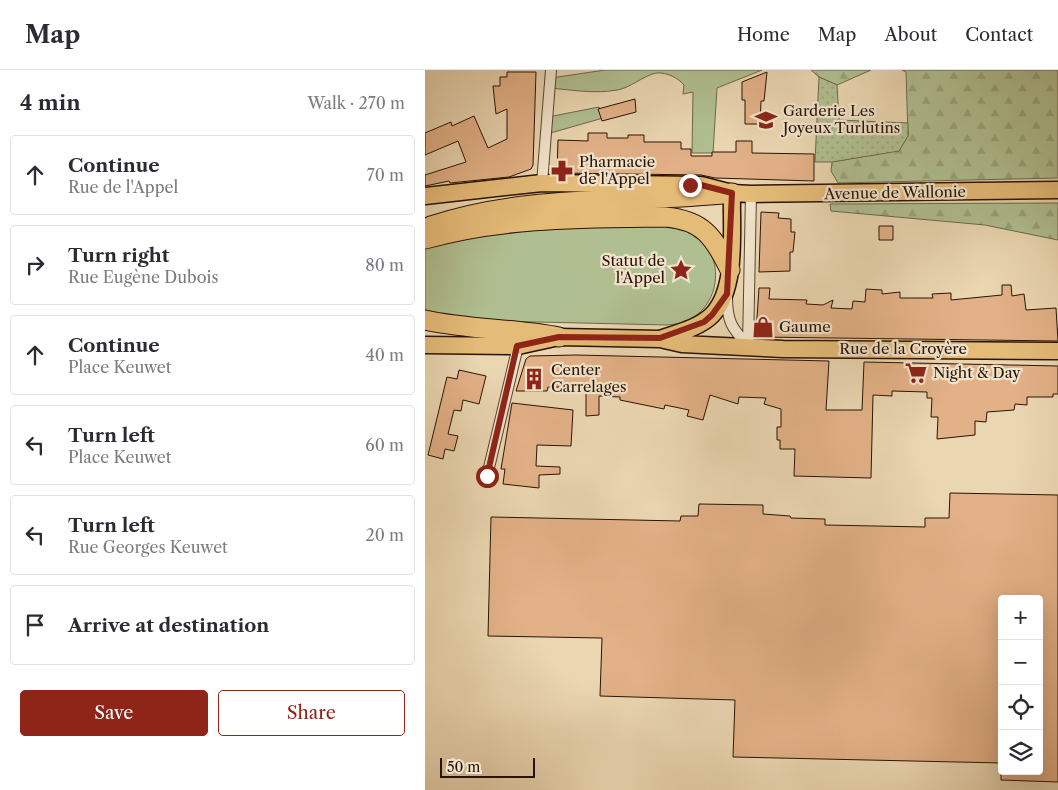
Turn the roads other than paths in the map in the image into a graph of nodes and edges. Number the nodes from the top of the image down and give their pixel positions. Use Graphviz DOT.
graph roads {
  1 [pos="551,70"];
  2 [pos="542,183"];
  3 [pos="1058,190"];
  4 [pos="741,194"];
  5 [pos="425,196"];
  6 [pos="436,228"];
  7 [pos="425,239"];
  8 [pos="729,270"];
  9 [pos="727,294"];
  10 [pos="430,322"];
  11 [pos="559,337"];
  12 [pos="660,338"];
  13 [pos="425,345"];
  14 [pos="517,346"];
  15 [pos="748,346"];
  16 [pos="1058,351"];
  17 [pos="487,476"];
  1 -- 2 [label="street"];
  2 -- 4 [label="main road, Avenue de Wallonie"];
  2 -- 5 [label="main road, Avenue de Wallonie"];
  3 -- 4 [label="main road, Avenue de Wallonie"];
  4 -- 6 [label="highway"];
  4 -- 8 [label="main road"];
  4 -- 15 [label="street"];
  6 -- 7 [label="highway"];
  6 -- 8 [label="highway"];
  8 -- 9 [label="main road"];
  9 -- 12 [label="main road"];
  9 -- 15 [label="street"];
  10 -- 11 [label="highway"];
  11 -- 12 [label="main road"];
  11 -- 14 [label="main road"];
  12 -- 15 [label="main road, Rue de la Croyère"];
  13 -- 14 [label="main road"];
  14 -- 17 [label="street"];
  15 -- 16 [label="main road, Rue de la Croyère"];
}
